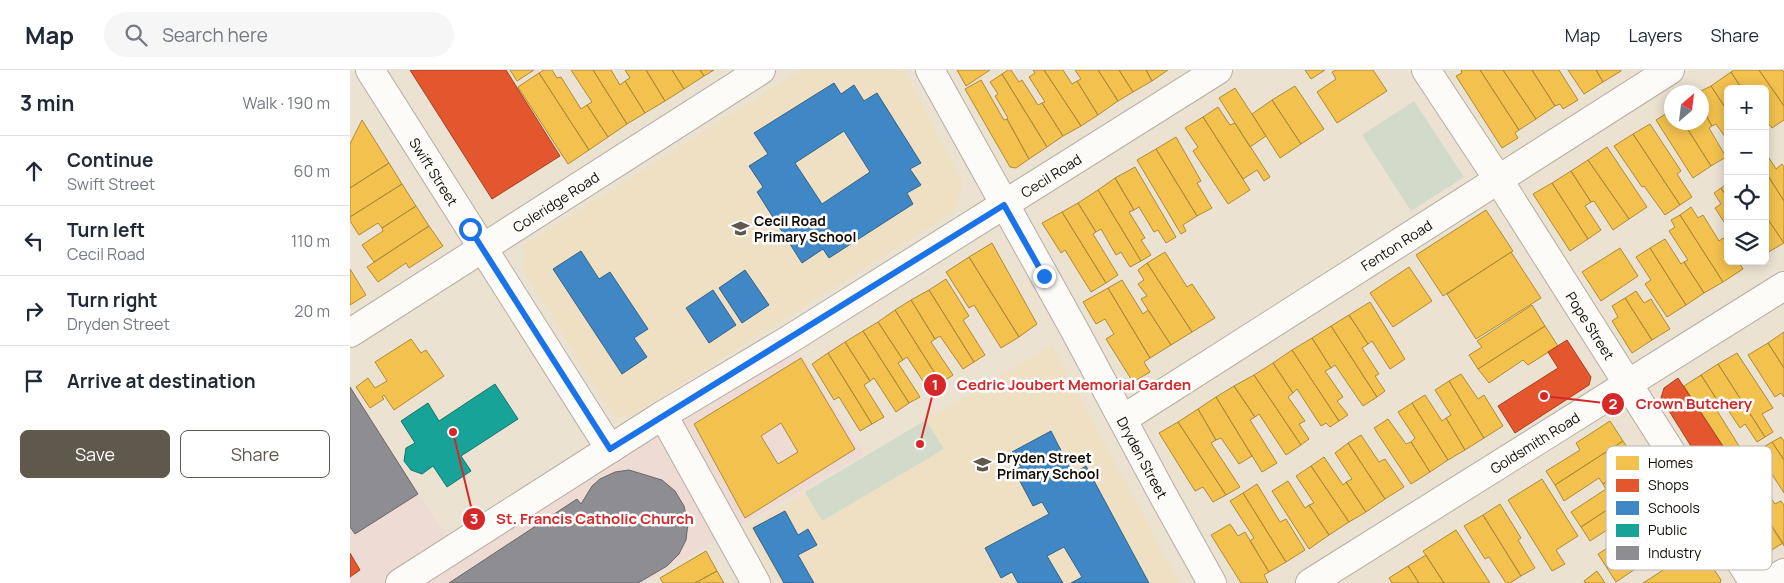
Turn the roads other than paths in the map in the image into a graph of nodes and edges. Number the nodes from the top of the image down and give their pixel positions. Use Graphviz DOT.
graph roads {
  1 [pos="370,70"];
  2 [pos="761,70"];
  3 [pos="930,70"];
  4 [pos="1218,70"];
  5 [pos="1426,70"];
  6 [pos="1670,70"];
  7 [pos="1498,179"];
  8 [pos="1004,205"];
  9 [pos="483,249"];
  10 [pos="1784,286"];
  11 [pos="350,333"];
  12 [pos="1628,384"];
  13 [pos="663,415"];
  14 [pos="1123,419"];
  15 [pos="1667,446"];
  16 [pos="610,449"];
  17 [pos="1746,570"];
  18 [pos="1784,572"];
  19 [pos="400,583"];
  20 [pos="756,583"];
  21 [pos="1212,583"];
  22 [pos="1310,583"];
  23 [pos="1754,583"];
  24 [pos="1767,583"];
  1 -- 9 [label="street, Swift Street"];
  2 -- 9 [label="street, Coleridge Road"];
  3 -- 8 [label="street, Dryden Street"];
  4 -- 8 [label="street, Cecil Road"];
  5 -- 7 [label="street, Pope Street"];
  6 -- 7 [label="street, Fenton Road"];
  7 -- 12 [label="street, Pope Street"];
  7 -- 14 [label="street, Fenton Road"];
  8 -- 13 [label="street, Cecil Road"];
  8 -- 14 [label="street, Dryden Street"];
  9 -- 11 [label="street, Coleridge Road"];
  9 -- 16 [label="street, Swift Street"];
  10 -- 12 [label="street, Goldsmith Road"];
  12 -- 15 [label="street, Pope Street"];
  12 -- 22 [label="street, Goldsmith Road"];
  13 -- 16 [label="street, Cecil Road"];
  13 -- 20 [label="street"];
  14 -- 21 [label="street, Dryden Street"];
  16 -- 19 [label="street, Cecil Road"];
  17 -- 23 [label="street, Pope Street"];
  18 -- 24 [label="street"];
}
